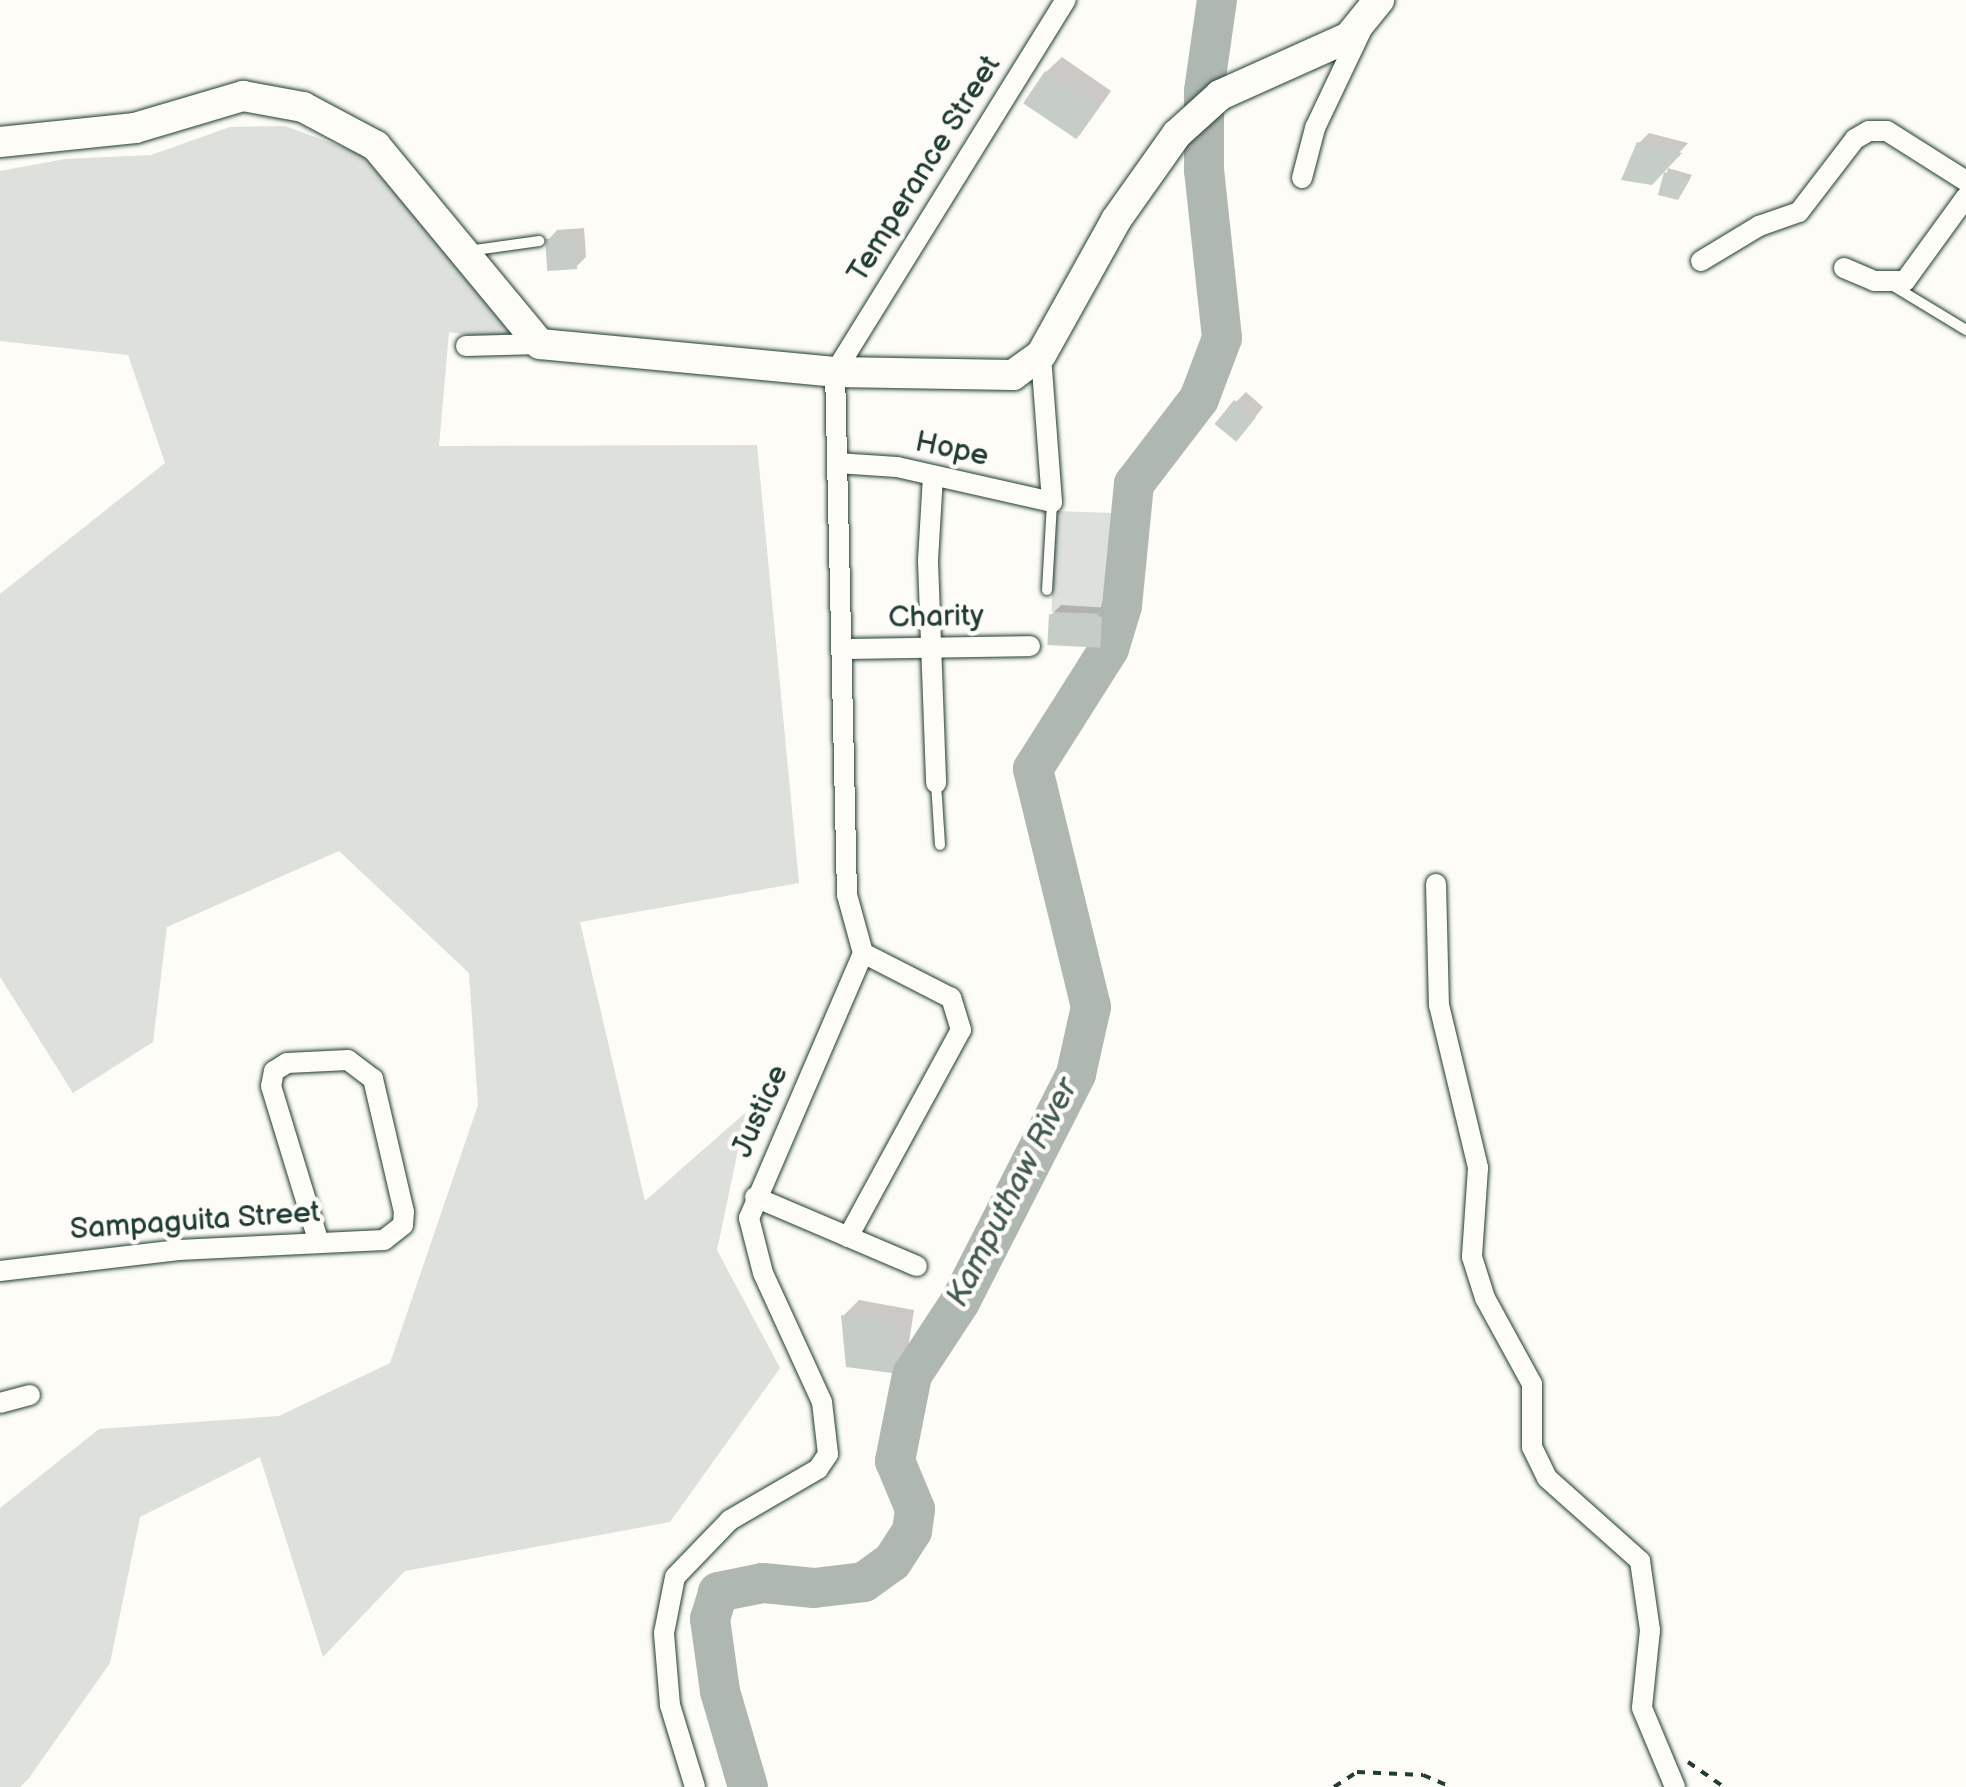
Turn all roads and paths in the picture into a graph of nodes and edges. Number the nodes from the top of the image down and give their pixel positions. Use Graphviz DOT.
graph roads {
  1 [pos="1066,0"];
  2 [pos="1379,0"];
  3 [pos="1363,28"];
  4 [pos="0,142"];
  5 [pos="1302,178"];
  6 [pos="1966,181"];
  7 [pos="1966,197"];
  8 [pos="539,241"];
  9 [pos="462,251"];
  10 [pos="1701,262"];
  11 [pos="1844,268"];
  12 [pos="1891,284"];
  13 [pos="1966,330"];
  14 [pos="540,344"];
  15 [pos="466,346"];
  16 [pos="1041,355"];
  17 [pos="835,372"];
  18 [pos="837,463"];
  19 [pos="933,476"];
  20 [pos="1052,502"];
  21 [pos="1047,590"];
  22 [pos="934,646"];
  23 [pos="1030,646"];
  24 [pos="842,649"];
  25 [pos="936,783"];
  26 [pos="940,844"];
  27 [pos="1436,884"];
  28 [pos="862,953"];
  29 [pos="755,1197"];
  30 [pos="848,1237"];
  31 [pos="318,1240"];
  32 [pos="917,1266"];
  33 [pos="0,1271"];
  34 [pos="30,1394"];
  35 [pos="0,1403"];
  36 [pos="696,1787"];
  37 [pos="1334,1787"];
  38 [pos="1451,1787"];
  39 [pos="1675,1787"];
  1 -- 17 [label="street, Temperance Street"];
  2 -- 3 [label="street"];
  3 -- 5 [label="street"];
  3 -- 16 [label="street"];
  4 -- 9 [label="street"];
  6 -- 10 [label="street"];
  7 -- 12 [label="street"];
  8 -- 9 [label="lane"];
  9 -- 14 [label="street"];
  11 -- 12 [label="street"];
  12 -- 13 [label="lane"];
  14 -- 15 [label="street"];
  14 -- 17 [label="street"];
  16 -- 17 [label="street"];
  16 -- 20 [label="street"];
  17 -- 18 [label="street"];
  18 -- 19 [label="street, Hope"];
  18 -- 24 [label="street"];
  19 -- 20 [label="street, Hope"];
  19 -- 22 [label="street"];
  20 -- 21 [label="lane"];
  22 -- 23 [label="street, Charity"];
  22 -- 24 [label="street, Charity"];
  22 -- 25 [label="street"];
  24 -- 28 [label="street"];
  25 -- 26 [label="lane"];
  27 -- 39 [label="street"];
  28 -- 29 [label="street, Justice"];
  28 -- 30 [label="street"];
  29 -- 30 [label="street"];
  29 -- 36 [label="street, Justice"];
  30 -- 32 [label="street"];
  31 -- 31 [label="street, Sampaguita Street"];
  31 -- 33 [label="street, Sampaguita Street"];
  34 -- 35 [label="street"];
  37 -- 38 [label="path"];
}
